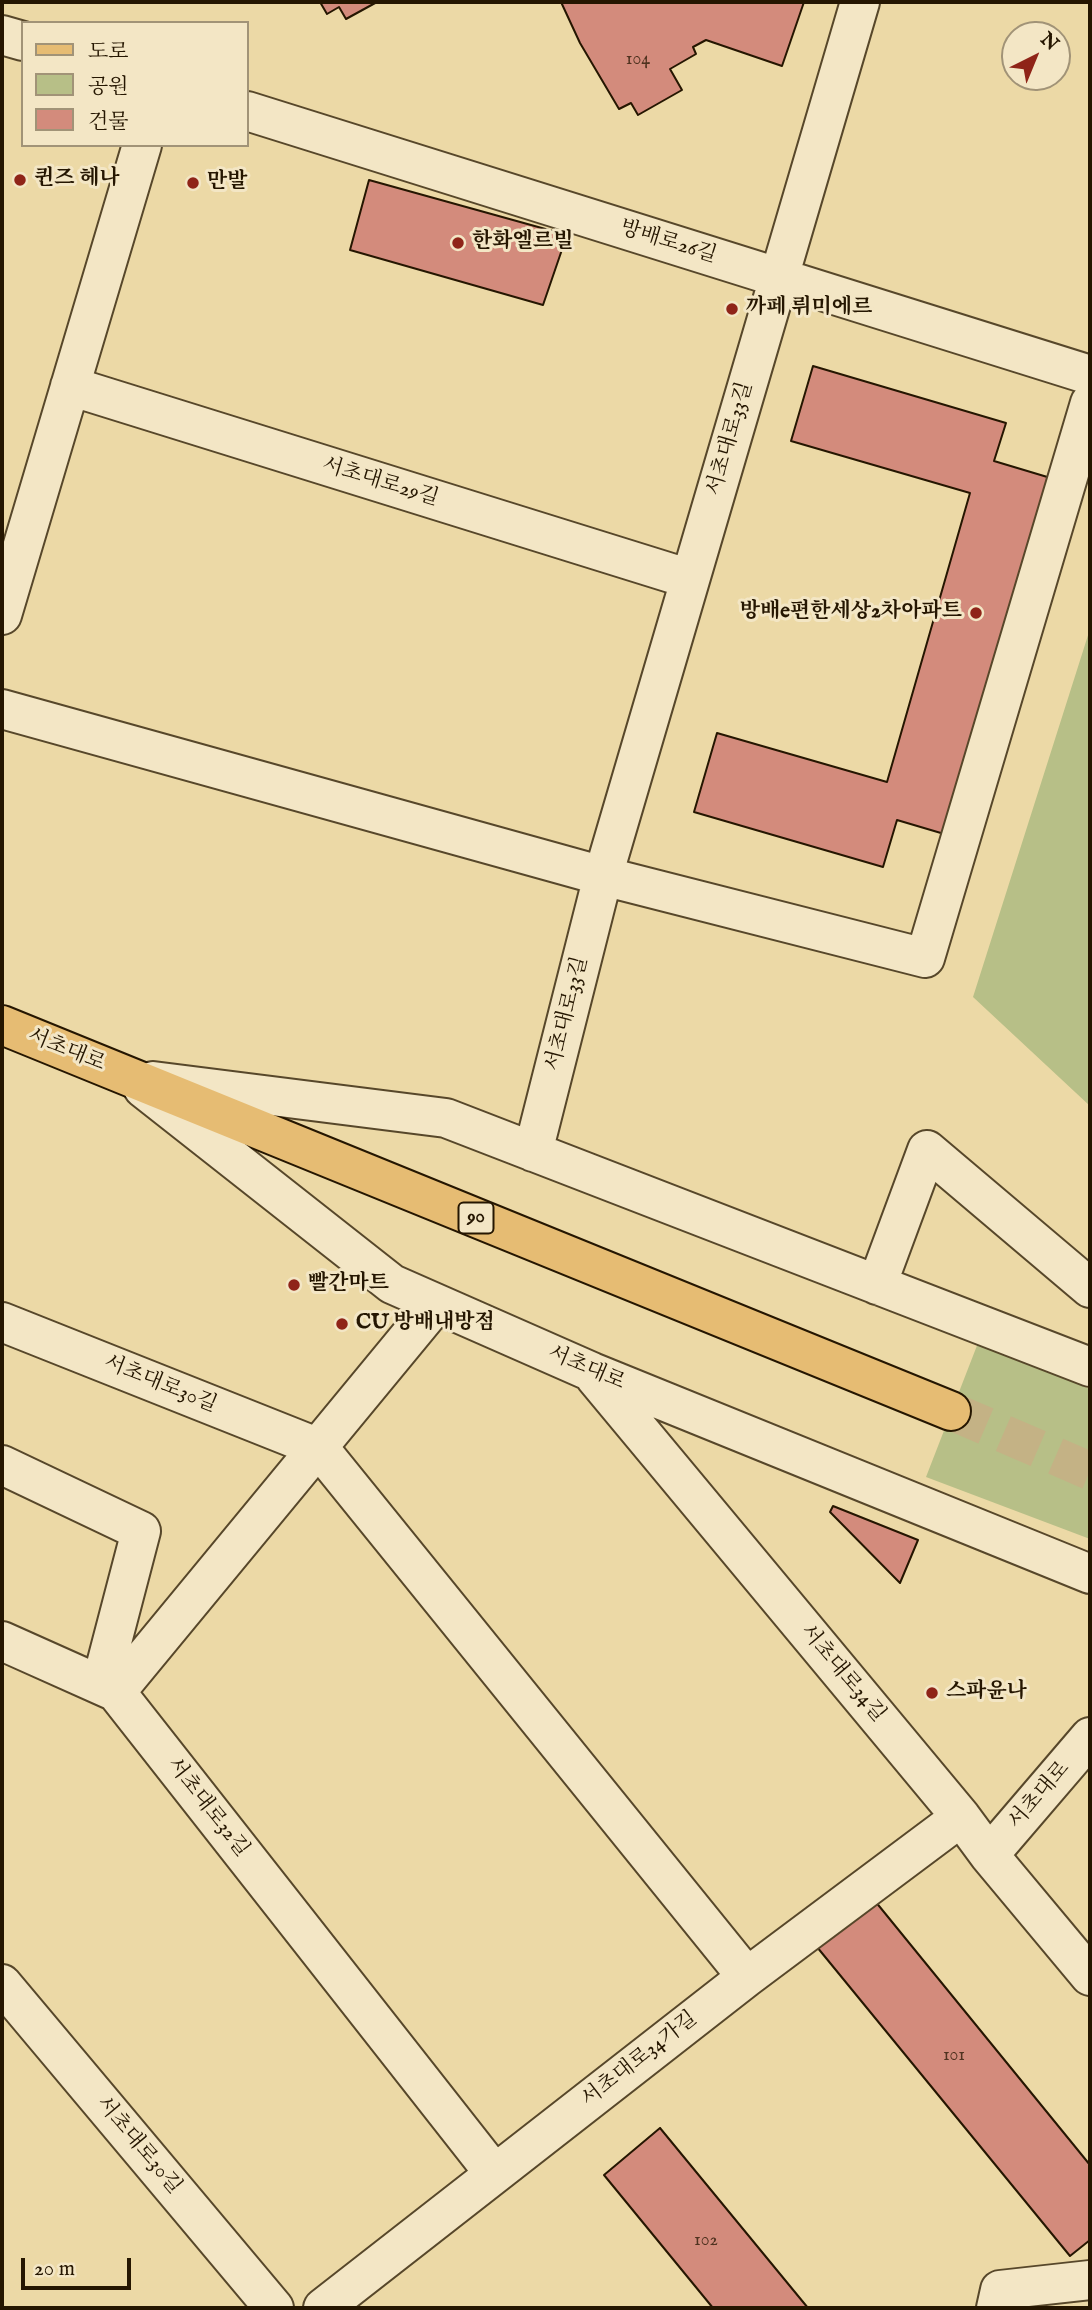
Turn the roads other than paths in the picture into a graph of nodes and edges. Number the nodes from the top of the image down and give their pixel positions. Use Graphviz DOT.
graph roads {
  1 [pos="860,2"];
  2 [pos="2,35"];
  3 [pos="21,40"];
  4 [pos="248,111"];
  5 [pos="141,147"];
  6 [pos="778,278"];
  7 [pos="1090,375"];
  8 [pos="70,386"];
  9 [pos="1090,403"];
  10 [pos="690,579"];
  11 [pos="2,615"];
  12 [pos="2,709"];
  13 [pos="603,876"];
  14 [pos="2,1025"];
  15 [pos="131,1078"];
  16 [pos="533,1152"];
  17 [pos="877,1285"];
  18 [pos="1090,1288"];
  19 [pos="436,1304"];
  20 [pos="2,1322"];
  21 [pos="1090,1367"];
  22 [pos="592,1372"];
  23 [pos="951,1411"];
  24 [pos="319,1448"];
  25 [pos="2,1465"];
  26 [pos="1090,1574"];
  27 [pos="2,1641"];
  28 [pos="108,1688"];
  29 [pos="1090,1737"];
  30 [pos="961,1817"];
  31 [pos="989,1855"];
  32 [pos="1090,1976"];
  33 [pos="747,1977"];
  34 [pos="2,1984"];
  35 [pos="494,2173"];
  36 [pos="1090,2280"];
  37 [pos="274,2308"];
  38 [pos="323,2308"];
  39 [pos="996,2308"];
  1 -- 6 [label="street, 서초대로33길"];
  2 -- 3 [label="street"];
  4 -- 6 [label="street, 방배로26길"];
  5 -- 8 [label="street"];
  6 -- 7 [label="street, 방배로26길"];
  6 -- 10 [label="street, 서초대로33길"];
  8 -- 10 [label="street, 서초대로29길"];
  8 -- 11 [label="street"];
  9 -- 13 [label="street"];
  10 -- 13 [label="street, 서초대로33길"];
  12 -- 13 [label="street"];
  13 -- 16 [label="street, 서초대로33길"];
  14 -- 15 [label="main road, 서초대로 / 90"];
  15 -- 16 [label="street, 서초대로"];
  15 -- 19 [label="street, 서초대로"];
  15 -- 23 [label="main road, 서초대로 / 90"];
  16 -- 17 [label="street, 서초대로"];
  17 -- 18 [label="street"];
  17 -- 21 [label="street, 서초대로"];
  19 -- 22 [label="street, 서초대로"];
  19 -- 24 [label="street"];
  20 -- 24 [label="street, 서초대로30길"];
  22 -- 26 [label="street, 서초대로"];
  22 -- 30 [label="street, 서초대로34길"];
  24 -- 28 [label="street"];
  24 -- 33 [label="street"];
  25 -- 28 [label="street"];
  27 -- 28 [label="street"];
  28 -- 35 [label="street, 서초대로32길"];
  29 -- 31 [label="street, 서초대로"];
  30 -- 31 [label="street, 서초대로34길"];
  30 -- 33 [label="street, 서초대로34가길"];
  31 -- 32 [label="street, 서초대로34길"];
  33 -- 35 [label="street, 서초대로34가길"];
  34 -- 37 [label="street, 서초대로30길"];
  35 -- 38 [label="street, 서초대로34가길"];
  36 -- 39 [label="street"];
}
